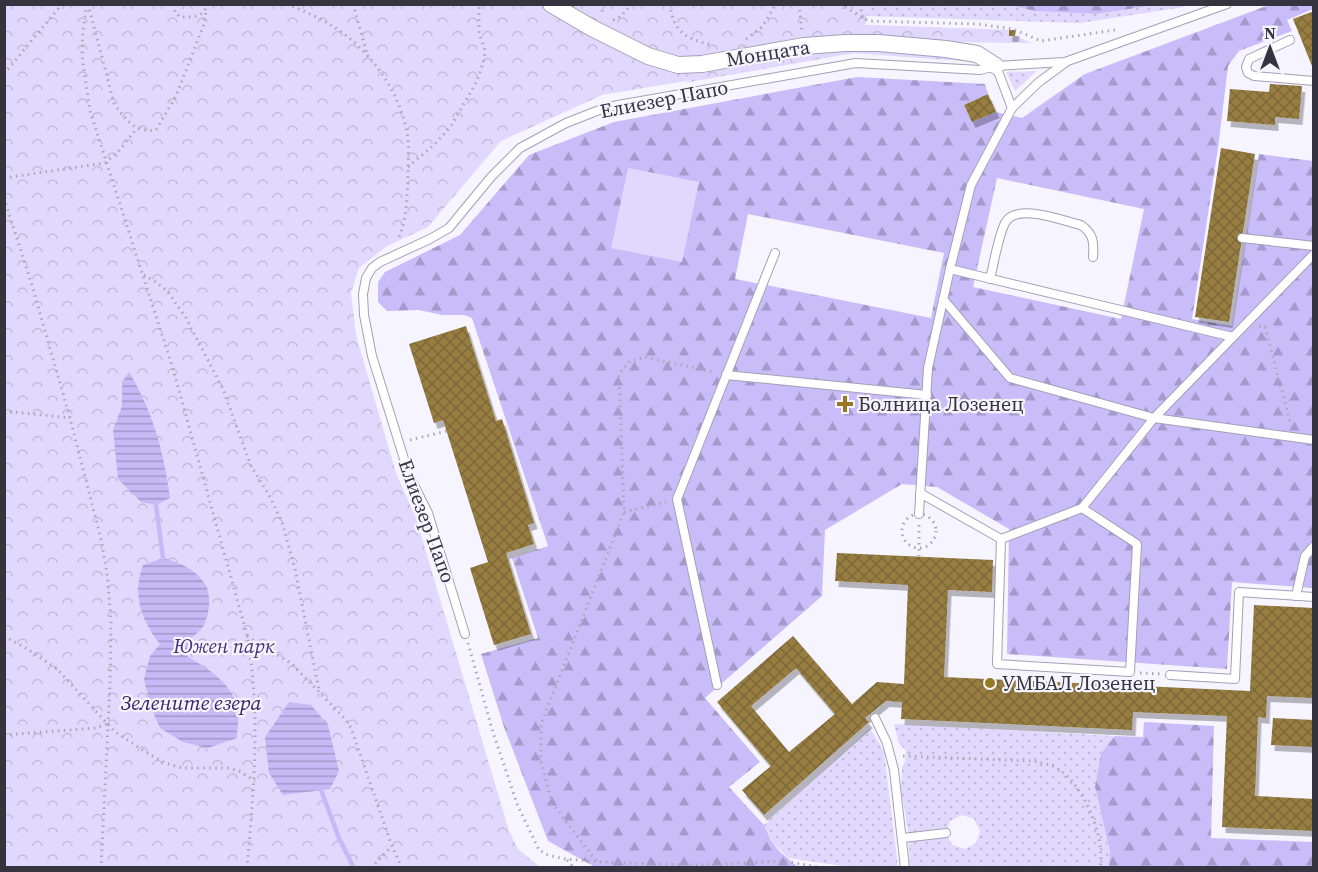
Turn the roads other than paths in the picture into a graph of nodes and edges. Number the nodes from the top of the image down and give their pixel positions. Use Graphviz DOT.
graph roads {
  1 [pos="551,4"];
  2 [pos="1227,4"];
  3 [pos="1290,40"];
  4 [pos="1065,62"];
  5 [pos="996,66"];
  6 [pos="1314,81"];
  7 [pos="1012,108"];
  8 [pos="1242,238"];
  9 [pos="1314,246"];
  10 [pos="775,253"];
  11 [pos="1314,254"];
  12 [pos="1093,257"];
  13 [pos="950,269"];
  14 [pos="990,279"];
  15 [pos="943,299"];
  16 [pos="1233,337"];
  17 [pos="726,375"];
  18 [pos="927,394"];
  19 [pos="1154,418"];
  20 [pos="1314,440"];
  21 [pos="920,493"];
  22 [pos="1082,508"];
  23 [pos="919,514"];
  24 [pos="1001,539"];
  25 [pos="1314,546"];
  26 [pos="1296,596"];
  27 [pos="1314,597"];
  28 [pos="465,634"];
  29 [pos="1170,675"];
  30 [pos="717,685"];
  31 [pos="875,718"];
  32 [pos="946,833"];
  33 [pos="903,837"];
  34 [pos="905,867"];
  1 -- 5 [label="street, Монцата"];
  2 -- 4 [label="lane, Елиезер Папо"];
  3 -- 6 [label="lane"];
  4 -- 5 [label="lane, Елиезер Папо"];
  4 -- 7 [label="lane"];
  5 -- 7 [label="lane"];
  5 -- 28 [label="lane, Елиезер Папо"];
  7 -- 13 [label="lane"];
  8 -- 9 [label="lane"];
  10 -- 17 [label="lane"];
  11 -- 16 [label="lane"];
  12 -- 14 [label="lane"];
  13 -- 14 [label="lane"];
  13 -- 15 [label="lane"];
  14 -- 16 [label="lane"];
  15 -- 18 [label="lane"];
  15 -- 19 [label="lane"];
  16 -- 19 [label="lane"];
  17 -- 18 [label="lane"];
  17 -- 30 [label="lane"];
  18 -- 21 [label="lane"];
  19 -- 20 [label="lane"];
  19 -- 22 [label="lane"];
  21 -- 23 [label="lane"];
  21 -- 24 [label="lane"];
  22 -- 24 [label="lane"];
  22 -- 24 [label="lane"];
  25 -- 26 [label="lane"];
  26 -- 27 [label="lane"];
  26 -- 29 [label="lane"];
  31 -- 33 [label="lane"];
  32 -- 33 [label="lane"];
  33 -- 34 [label="lane"];
}
